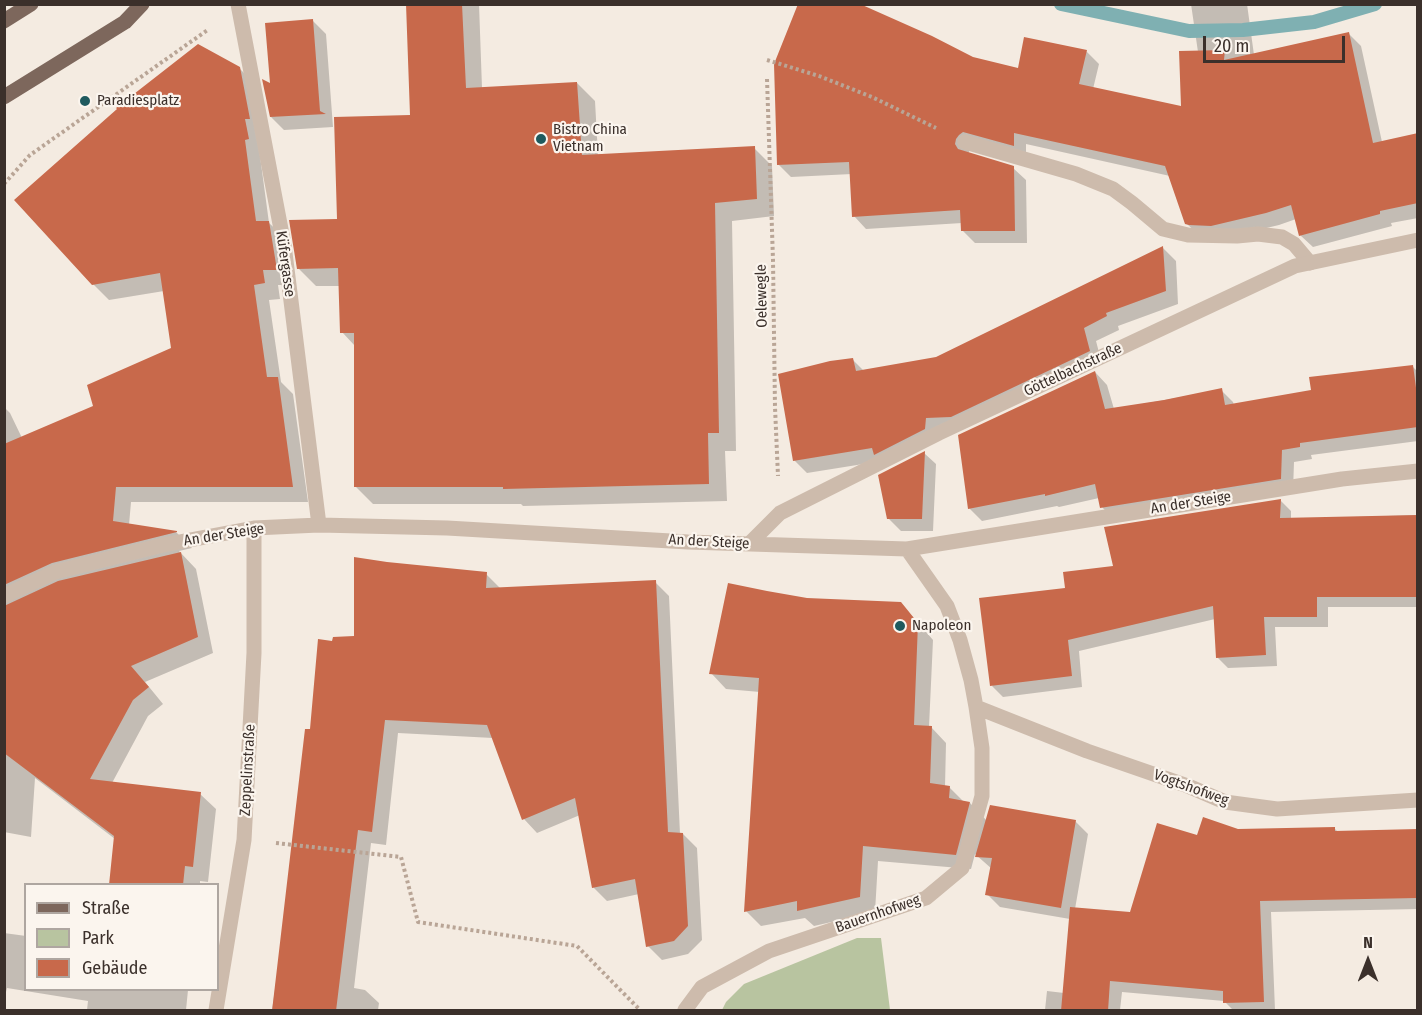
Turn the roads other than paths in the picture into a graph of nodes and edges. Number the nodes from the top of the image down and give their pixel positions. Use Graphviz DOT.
graph roads {
  1 [pos="31,4"];
  2 [pos="142,4"];
  3 [pos="239,6"];
  4 [pos="4,21"];
  5 [pos="4,97"];
  6 [pos="965,142"];
  7 [pos="1418,240"];
  8 [pos="1310,263"];
  9 [pos="1418,471"];
  10 [pos="319,525"];
  11 [pos="254,528"];
  12 [pos="749,544"];
  13 [pos="907,549"];
  14 [pos="4,596"];
  15 [pos="976,707"];
  16 [pos="1418,800"];
  17 [pos="216,1011"];
  18 [pos="685,1011"];
  1 -- 4 [label="main road"];
  2 -- 5 [label="main road"];
  3 -- 10 [label="street, Küfergasse"];
  6 -- 8 [label="street"];
  7 -- 8 [label="street, Göttelbachstraße"];
  8 -- 12 [label="street, Göttelbachstraße"];
  9 -- 13 [label="street, An der Steige"];
  10 -- 11 [label="street, An der Steige"];
  10 -- 12 [label="street, An der Steige"];
  11 -- 14 [label="street, An der Steige"];
  11 -- 17 [label="street, Zeppelinstraße"];
  12 -- 13 [label="street, An der Steige"];
  13 -- 15 [label="street, Bauernhofweg"];
  15 -- 16 [label="street, Vogtshofweg"];
  15 -- 18 [label="street, Bauernhofweg"];
}
